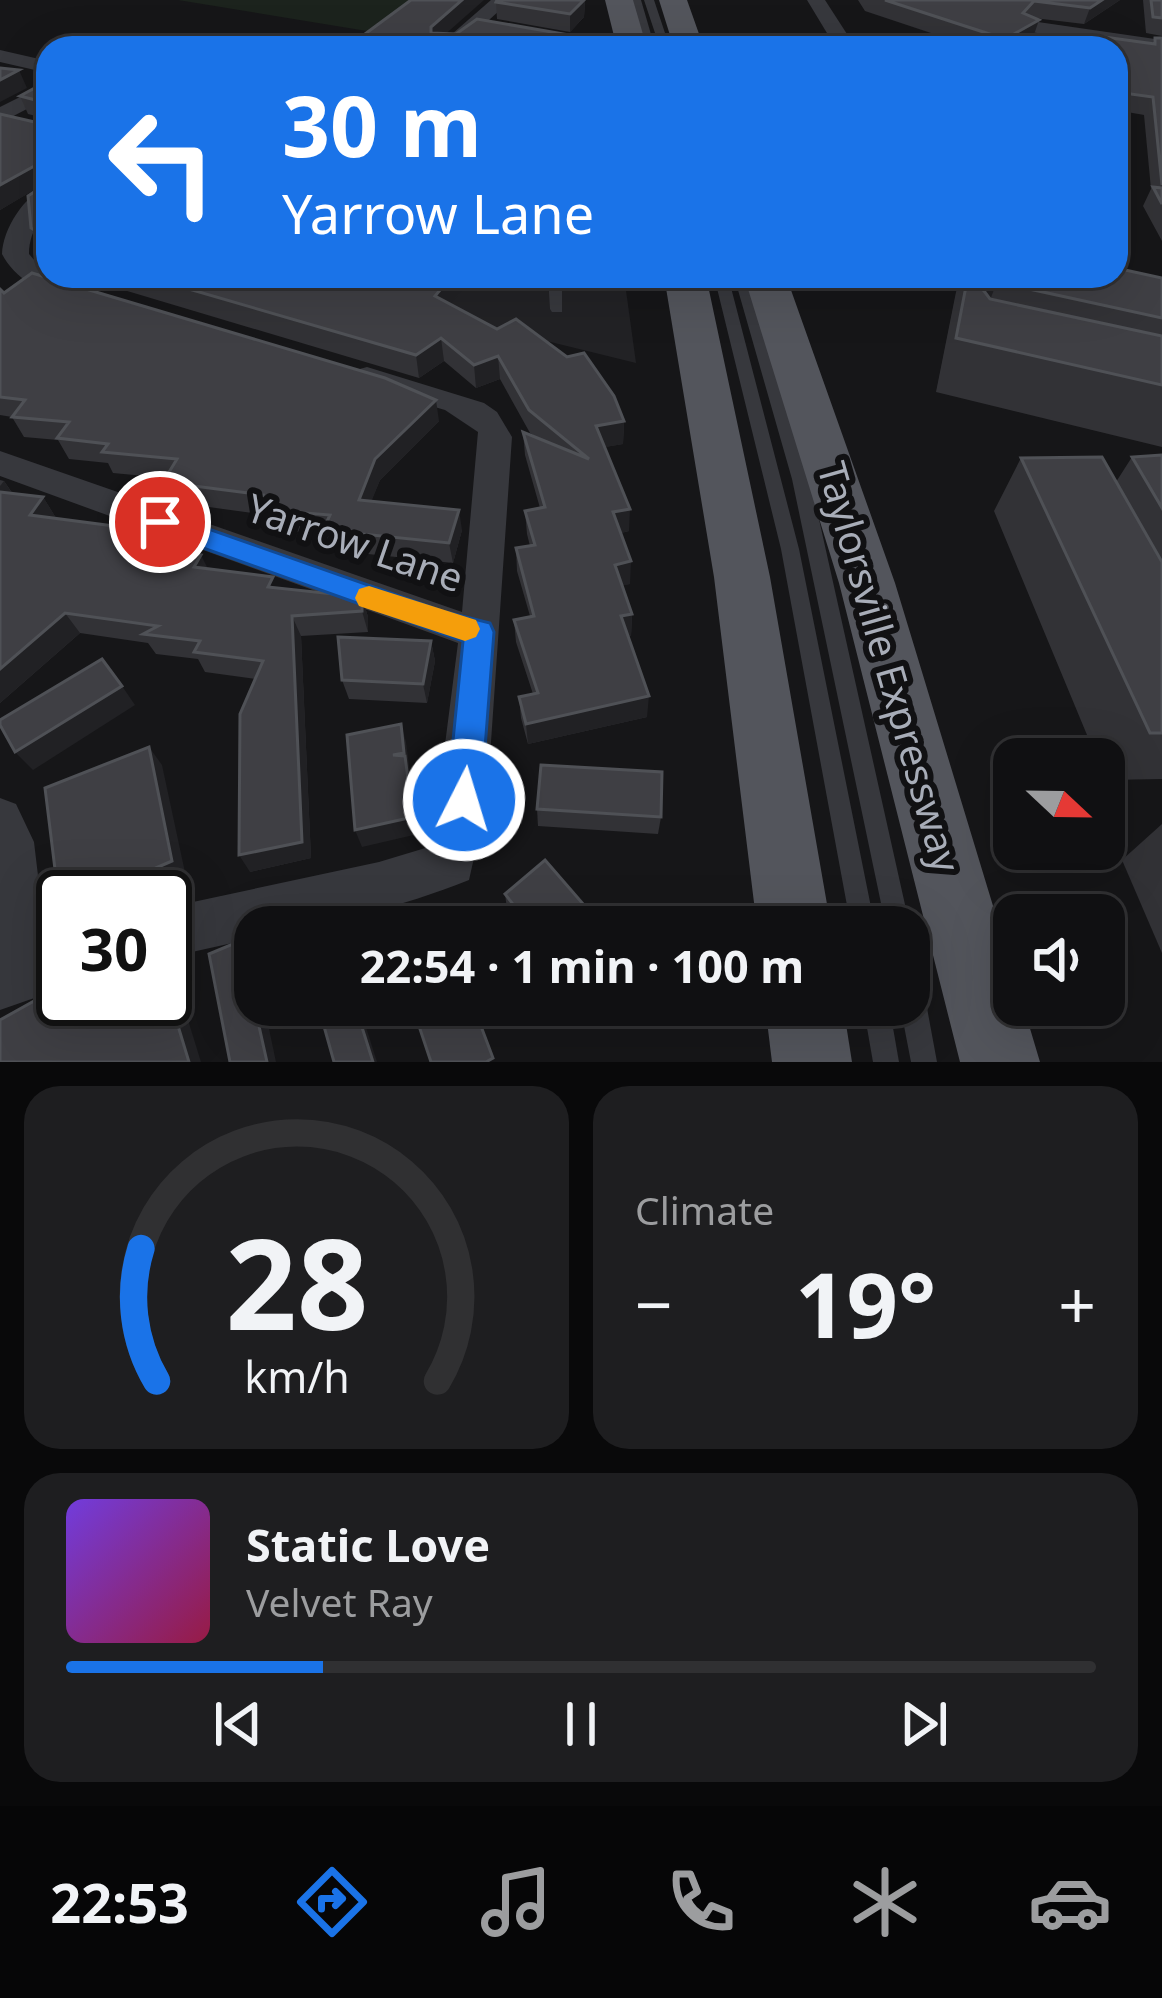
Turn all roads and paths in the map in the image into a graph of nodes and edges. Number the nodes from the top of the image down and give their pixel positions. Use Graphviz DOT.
graph roads {
  1 [pos="502,0"];
  2 [pos="620,0"];
  3 [pos="636,0"];
  4 [pos="650,0"];
  5 [pos="673,0"];
  6 [pos="815,0"];
  7 [pos="472,25"];
  8 [pos="1031,27"];
  9 [pos="507,32"];
  10 [pos="460,36"];
  11 [pos="629,36"];
  12 [pos="646,36"];
  13 [pos="661,36"];
  14 [pos="685,36"];
  15 [pos="838,36"];
  16 [pos="1093,36"];
  17 [pos="1128,41"];
  18 [pos="1162,46"];
  19 [pos="0,56"];
  20 [pos="36,64"];
  21 [pos="36,96"];
  22 [pos="0,118"];
  23 [pos="32,127"];
  24 [pos="36,204"];
  25 [pos="36,280"];
  26 [pos="64,288"];
  27 [pos="556,288"];
  28 [pos="687,288"];
  29 [pos="724,288"];
  30 [pos="745,288"];
  31 [pos="769,288"];
  32 [pos="103,299"];
  33 [pos="557,309"];
  34 [pos="342,369"];
  35 [pos="0,463"];
  36 [pos="479,632"];
  37 [pos="0,820"];
  38 [pos="791,906"];
  39 [pos="859,906"];
  40 [pos="893,906"];
  41 [pos="192,927"];
  42 [pos="29,974"];
  43 [pos="807,1026"];
  44 [pos="880,1026"];
  45 [pos="917,1026"];
  46 [pos="812,1062"];
  47 [pos="886,1062"];
  48 [pos="924,1062"];
  49 [pos="1000,1062"];
  1 -- 7 [label="street"];
  2 -- 11 [label="main road"];
  3 -- 12 [label="lane"];
  4 -- 13 [label="lane"];
  5 -- 14 [label="main road"];
  6 -- 15 [label="street"];
  7 -- 9 [label="street"];
  7 -- 10 [label="street"];
  8 -- 16 [label="street"];
  17 -- 18 [label="street"];
  19 -- 20 [label="street"];
  21 -- 22 [label="street"];
  22 -- 23 [label="street"];
  24 -- 25 [label="street"];
  26 -- 32 [label="street"];
  27 -- 33 [label="lane"];
  28 -- 38 [label="main road"];
  29 -- 39 [label="lane"];
  30 -- 40 [label="lane"];
  31 -- 49 [label="main road, Taylorsville Expressway"];
  34 -- 36 [label="street"];
  35 -- 36 [label="street, Yarrow Lane"];
  36 -- 41 [label="street"];
  37 -- 42 [label="street"];
  43 -- 46 [label="main road"];
  44 -- 47 [label="lane"];
  45 -- 48 [label="lane"];
}
